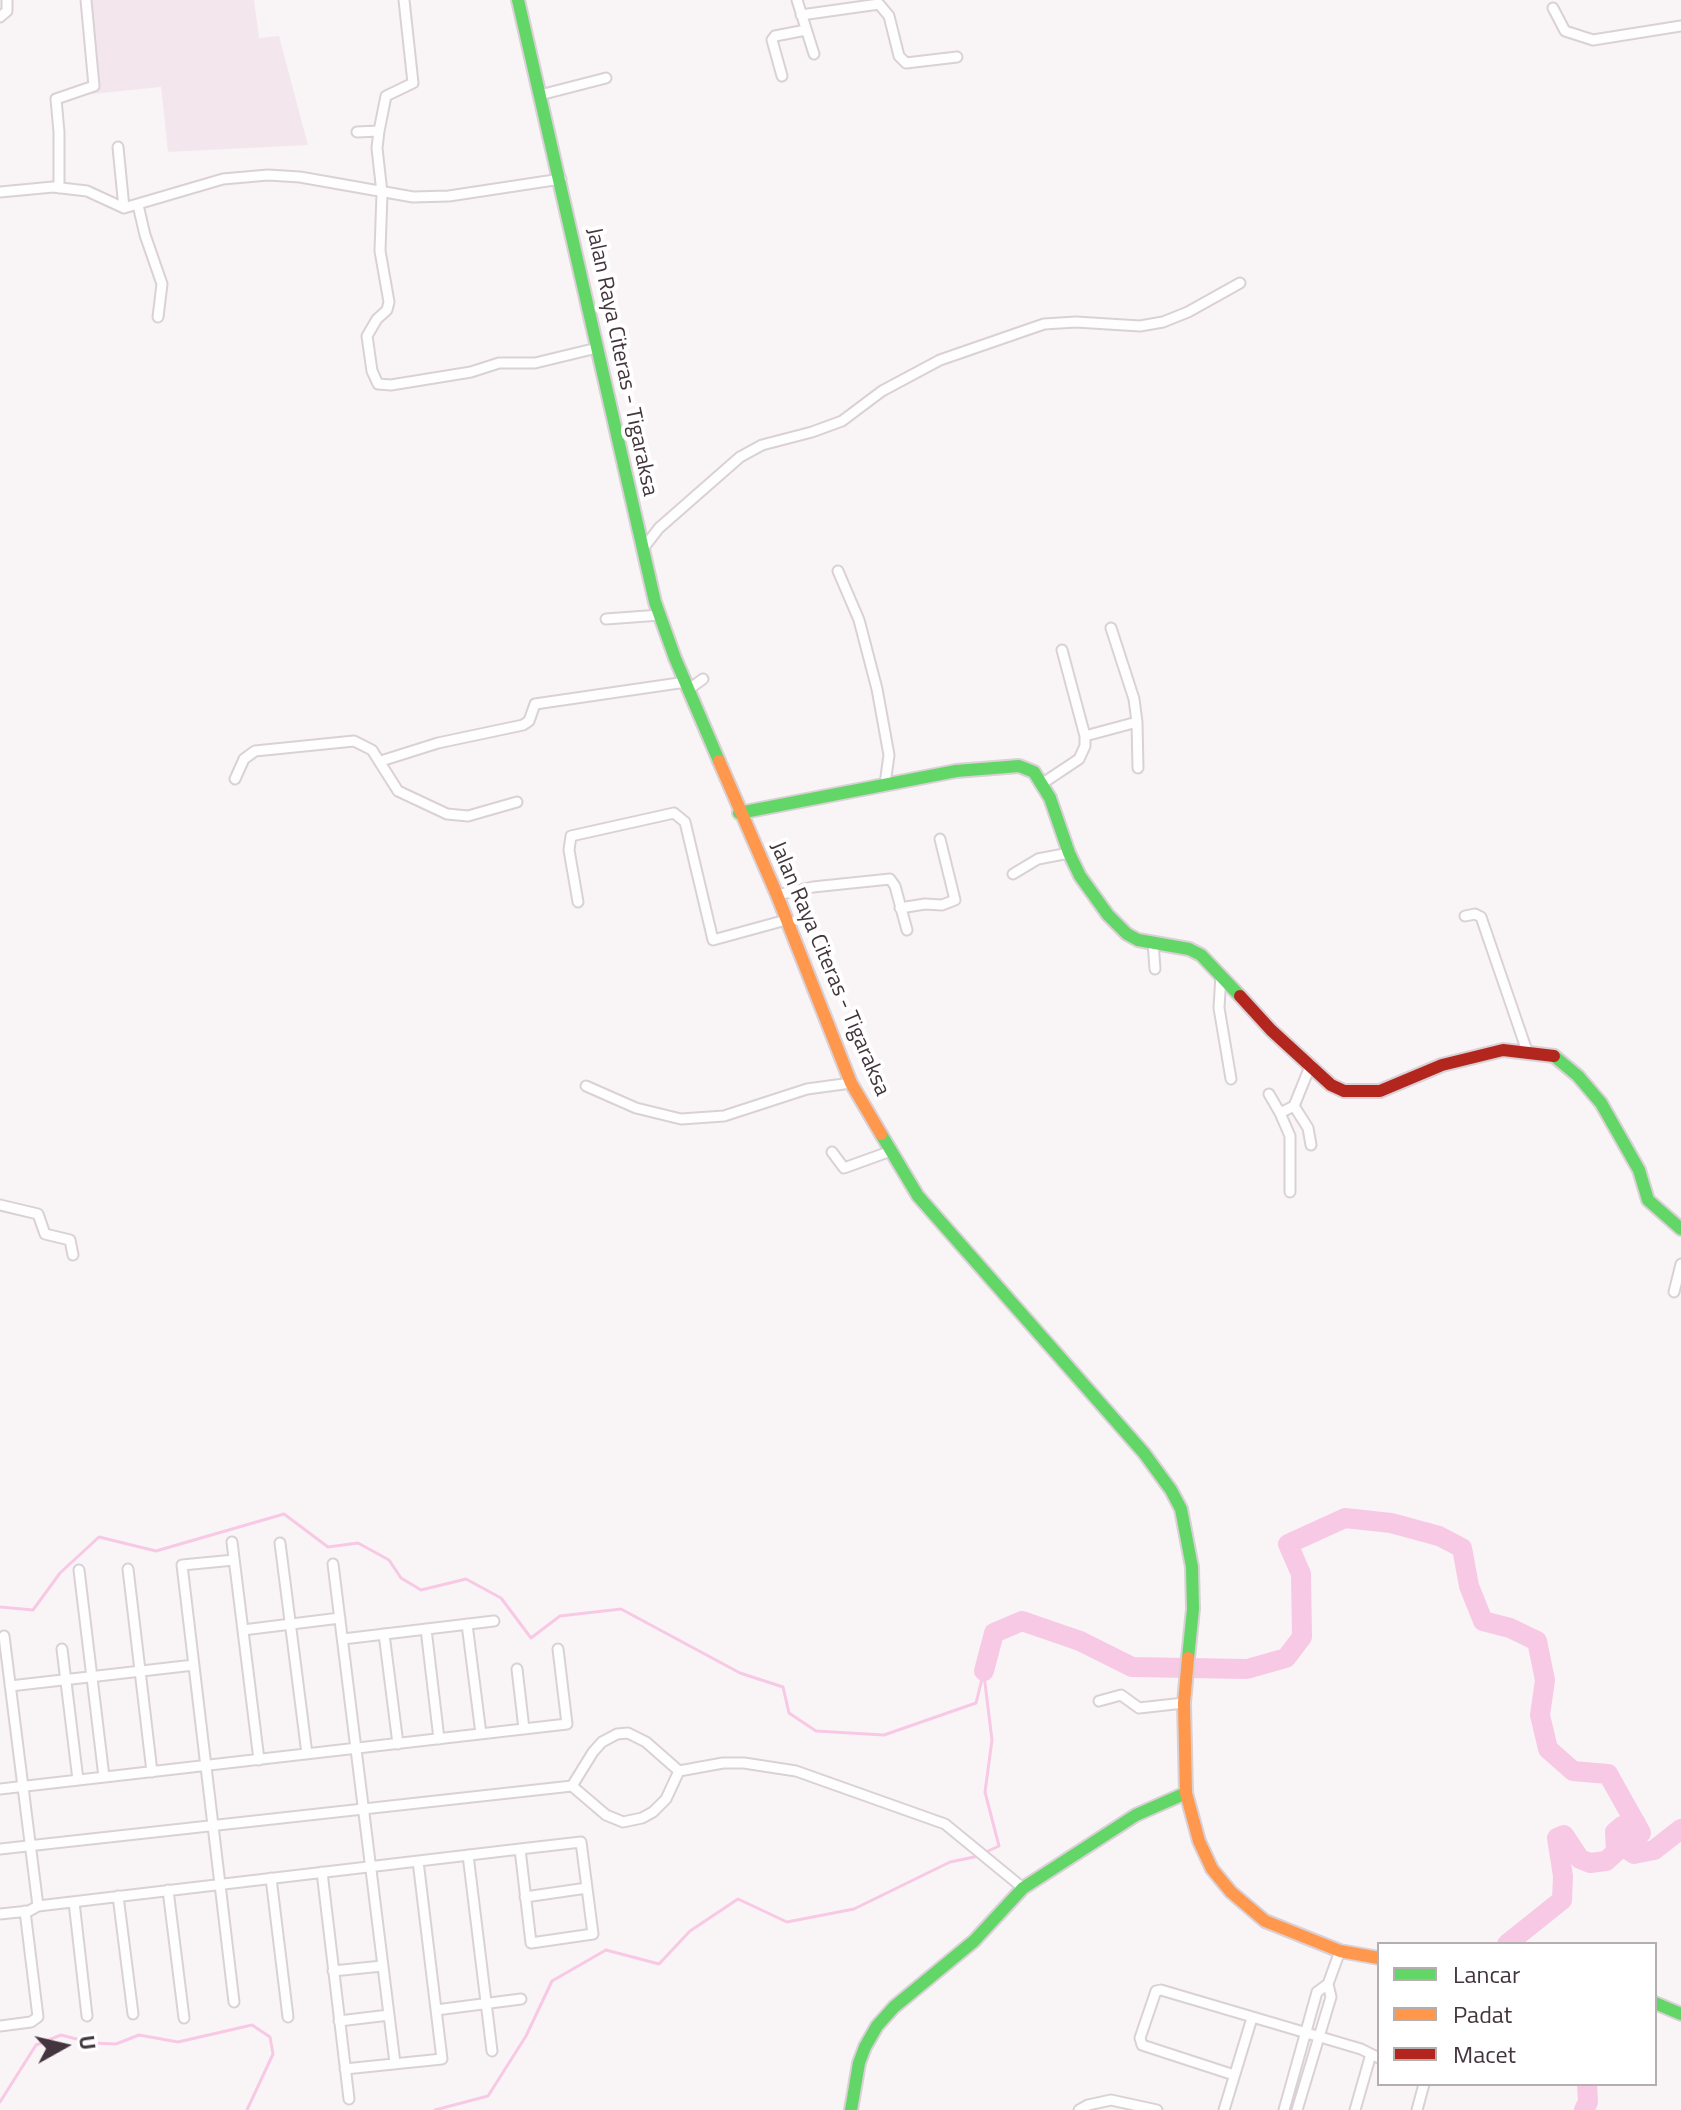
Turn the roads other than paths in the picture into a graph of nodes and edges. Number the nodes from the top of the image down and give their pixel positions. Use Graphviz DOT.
graph roads {
  1 [pos="7,0"];
  2 [pos="86,0"];
  3 [pos="404,0"];
  4 [pos="518,0"];
  5 [pos="797,0"];
  6 [pos="1553,8"];
  7 [pos="801,15"];
  8 [pos="0,17"];
  9 [pos="1681,26"];
  10 [pos="806,30"];
  11 [pos="814,54"];
  12 [pos="957,57"];
  13 [pos="782,76"];
  14 [pos="606,78"];
  15 [pos="540,95"];
  16 [pos="379,131"];
  17 [pos="357,132"];
  18 [pos="118,147"];
  19 [pos="561,179"];
  20 [pos="59,188"];
  21 [pos="0,192"];
  22 [pos="382,193"];
  23 [pos="138,205"];
  24 [pos="124,208"];
  25 [pos="1240,283"];
  26 [pos="158,317"];
  27 [pos="597,348"];
  28 [pos="642,550"];
  29 [pos="838,571"];
  30 [pos="660,615"];
  31 [pos="606,619"];
  32 [pos="1111,628"];
  33 [pos="1062,650"];
  34 [pos="703,679"];
  35 [pos="687,686"];
  36 [pos="1137,722"];
  37 [pos="1085,736"];
  38 [pos="381,761"];
  39 [pos="1138,768"];
  40 [pos="235,779"];
  41 [pos="1043,783"];
  42 [pos="885,784"];
  43 [pos="517,802"];
  44 [pos="739,813"];
  45 [pos="940,839"];
  46 [pos="1069,853"];
  47 [pos="1013,874"];
  48 [pos="777,895"];
  49 [pos="578,902"];
  50 [pos="900,908"];
  51 [pos="1465,916"];
  52 [pos="786,920"];
  53 [pos="907,930"];
  54 [pos="1153,942"];
  55 [pos="1155,969"];
  56 [pos="1221,975"];
  57 [pos="1527,1051"];
  58 [pos="1311,1064"];
  59 [pos="1231,1079"];
  60 [pos="851,1083"];
  61 [pos="586,1086"];
  62 [pos="1269,1094"];
  63 [pos="1294,1106"];
  64 [pos="1280,1113"];
  65 [pos="1311,1145"];
  66 [pos="891,1151"];
  67 [pos="832,1152"];
  68 [pos="1290,1192"];
  69 [pos="0,1205"];
  70 [pos="1681,1229"];
  71 [pos="73,1255"];
  72 [pos="1681,1264"];
  73 [pos="1674,1292"];
  74 [pos="232,1542"];
  75 [pos="280,1543"];
  76 [pos="234,1560"];
  77 [pos="333,1564"];
  78 [pos="128,1569"];
  79 [pos="79,1570"];
  80 [pos="340,1618"];
  81 [pos="494,1621"];
  82 [pos="291,1624"];
  83 [pos="467,1624"];
  84 [pos="426,1629"];
  85 [pos="243,1630"];
  86 [pos="384,1634"];
  87 [pos="4,1636"];
  88 [pos="343,1639"];
  89 [pos="62,1649"];
  90 [pos="558,1649"];
  91 [pos="194,1665"];
  92 [pos="517,1669"];
  93 [pos="140,1671"];
  94 [pos="92,1677"];
  95 [pos="65,1680"];
  96 [pos="10,1686"];
  97 [pos="1185,1698"];
  98 [pos="1099,1701"];
  99 [pos="524,1729"];
  100 [pos="481,1734"];
  101 [pos="439,1739"];
  102 [pos="398,1744"];
  103 [pos="356,1748"];
  104 [pos="307,1754"];
  105 [pos="259,1760"];
  106 [pos="206,1766"];
  107 [pos="679,1771"];
  108 [pos="152,1772"];
  109 [pos="104,1777"];
  110 [pos="78,1780"];
  111 [pos="22,1786"];
  112 [pos="572,1786"];
  113 [pos="0,1789"];
  114 [pos="1186,1793"];
  115 [pos="363,1810"];
  116 [pos="214,1827"];
  117 [pos="32,1845"];
  118 [pos="0,1849"];
  119 [pos="520,1849"];
  120 [pos="468,1855"];
  121 [pos="418,1861"];
  122 [pos="370,1867"];
  123 [pos="322,1872"];
  124 [pos="271,1878"];
  125 [pos="220,1884"];
  126 [pos="587,1888"];
  127 [pos="1023,1888"];
  128 [pos="168,1890"];
  129 [pos="118,1896"];
  130 [pos="525,1897"];
  131 [pos="74,1902"];
  132 [pos="38,1906"];
  133 [pos="25,1911"];
  134 [pos="0,1914"];
  135 [pos="1340,1951"];
  136 [pos="1377,1958"];
  137 [pos="382,1966"];
  138 [pos="333,1971"];
  139 [pos="1328,1984"];
  140 [pos="521,1999"];
  141 [pos="234,2002"];
  142 [pos="486,2003"];
  143 [pos="1657,2004"];
  144 [pos="436,2010"];
  145 [pos="133,2014"];
  146 [pos="1681,2014"];
  147 [pos="389,2015"];
  148 [pos="87,2016"];
  149 [pos="288,2017"];
  150 [pos="184,2018"];
  151 [pos="1252,2018"];
  152 [pos="339,2021"];
  153 [pos="0,2026"];
  154 [pos="1305,2034"];
  155 [pos="1319,2037"];
  156 [pos="492,2051"];
  157 [pos="1375,2056"];
  158 [pos="395,2063"];
  159 [pos="345,2069"];
  160 [pos="1234,2075"];
  161 [pos="1423,2086"];
  162 [pos="349,2099"];
  163 [pos="851,2110"];
  164 [pos="1079,2110"];
  165 [pos="1157,2110"];
  166 [pos="1224,2110"];
  167 [pos="1284,2110"];
  168 [pos="1297,2110"];
  169 [pos="1355,2110"];
  170 [pos="1417,2110"];
  1 -- 8 [label="street"];
  2 -- 20 [label="street"];
  3 -- 16 [label="street"];
  4 -- 15 [label="main road, Jalan Raya Citeras - Tigaraksa"];
  5 -- 7 [label="street"];
  6 -- 9 [label="street"];
  7 -- 10 [label="street"];
  7 -- 12 [label="street"];
  10 -- 11 [label="street"];
  10 -- 13 [label="street"];
  14 -- 15 [label="street"];
  15 -- 19 [label="main road, Jalan Raya Citeras - Tigaraksa"];
  16 -- 17 [label="street"];
  16 -- 22 [label="street"];
  18 -- 24 [label="street"];
  19 -- 22 [label="street"];
  19 -- 27 [label="main road, Jalan Raya Citeras - Tigaraksa"];
  20 -- 21 [label="street"];
  20 -- 24 [label="street"];
  22 -- 23 [label="street"];
  22 -- 27 [label="street"];
  23 -- 24 [label="street"];
  23 -- 26 [label="street"];
  25 -- 28 [label="street"];
  27 -- 28 [label="main road, Jalan Raya Citeras - Tigaraksa"];
  28 -- 30 [label="main road, Jalan Raya Citeras - Tigaraksa"];
  29 -- 42 [label="street"];
  30 -- 31 [label="street"];
  30 -- 35 [label="main road, Jalan Raya Citeras - Tigaraksa"];
  32 -- 36 [label="street"];
  33 -- 37 [label="street"];
  34 -- 35 [label="street"];
  35 -- 38 [label="street"];
  35 -- 44 [label="main road, Jalan Raya Citeras - Tigaraksa"];
  36 -- 37 [label="street"];
  36 -- 39 [label="street"];
  37 -- 41 [label="street"];
  38 -- 40 [label="street"];
  38 -- 43 [label="street"];
  41 -- 42 [label="main road"];
  41 -- 46 [label="main road"];
  42 -- 44 [label="main road"];
  44 -- 48 [label="main road, Jalan Raya Citeras - Tigaraksa"];
  45 -- 50 [label="street"];
  46 -- 47 [label="street"];
  46 -- 54 [label="main road"];
  48 -- 50 [label="street"];
  48 -- 52 [label="main road, Jalan Raya Citeras - Tigaraksa"];
  49 -- 52 [label="street"];
  50 -- 53 [label="street"];
  51 -- 57 [label="street"];
  52 -- 60 [label="main road, Jalan Raya Citeras - Tigaraksa"];
  54 -- 55 [label="street"];
  54 -- 56 [label="main road"];
  56 -- 58 [label="main road"];
  56 -- 59 [label="street"];
  57 -- 58 [label="main road"];
  57 -- 70 [label="main road"];
  58 -- 63 [label="street"];
  60 -- 61 [label="street"];
  60 -- 66 [label="main road, Jalan Raya Citeras - Tigaraksa"];
  62 -- 64 [label="street"];
  63 -- 64 [label="street"];
  63 -- 65 [label="street"];
  64 -- 68 [label="street"];
  66 -- 67 [label="street"];
  66 -- 97 [label="main road, Jalan Raya Citeras - Tigaraksa"];
  69 -- 71 [label="street"];
  72 -- 73 [label="street"];
  74 -- 76 [label="street"];
  75 -- 82 [label="street"];
  76 -- 85 [label="street"];
  76 -- 91 [label="street"];
  77 -- 80 [label="street"];
  78 -- 93 [label="street"];
  79 -- 94 [label="street"];
  80 -- 82 [label="street"];
  80 -- 88 [label="street"];
  81 -- 83 [label="street"];
  82 -- 85 [label="street"];
  82 -- 104 [label="street"];
  83 -- 84 [label="street"];
  83 -- 100 [label="street"];
  84 -- 86 [label="street"];
  84 -- 101 [label="street"];
  85 -- 105 [label="street"];
  86 -- 88 [label="street"];
  86 -- 102 [label="street"];
  87 -- 96 [label="street"];
  88 -- 103 [label="street"];
  89 -- 95 [label="street"];
  90 -- 99 [label="street"];
  91 -- 93 [label="street"];
  91 -- 106 [label="street"];
  92 -- 99 [label="street"];
  93 -- 94 [label="street"];
  93 -- 108 [label="street"];
  94 -- 95 [label="street"];
  94 -- 109 [label="street"];
  95 -- 96 [label="street"];
  95 -- 110 [label="street"];
  96 -- 111 [label="street"];
  97 -- 98 [label="street"];
  97 -- 114 [label="main road, Jalan Raya Citeras - Tigaraksa"];
  99 -- 100 [label="street"];
  100 -- 101 [label="street"];
  101 -- 102 [label="street"];
  102 -- 103 [label="street"];
  103 -- 104 [label="street"];
  103 -- 115 [label="street"];
  104 -- 105 [label="street"];
  105 -- 106 [label="street"];
  106 -- 108 [label="street"];
  106 -- 116 [label="street"];
  107 -- 112 [label="street"];
  107 -- 112 [label="street"];
  107 -- 127 [label="street"];
  108 -- 109 [label="street"];
  109 -- 110 [label="street"];
  110 -- 111 [label="street"];
  111 -- 113 [label="street"];
  111 -- 117 [label="street"];
  112 -- 115 [label="street"];
  114 -- 127 [label="main road"];
  114 -- 135 [label="main road, Jalan Raya Citeras - Tigaraksa"];
  115 -- 116 [label="street"];
  115 -- 122 [label="street"];
  116 -- 117 [label="street"];
  116 -- 125 [label="street"];
  117 -- 118 [label="street"];
  117 -- 132 [label="street"];
  119 -- 120 [label="street"];
  119 -- 126 [label="street"];
  119 -- 130 [label="street"];
  120 -- 121 [label="street"];
  120 -- 142 [label="street"];
  121 -- 122 [label="street"];
  121 -- 144 [label="street"];
  122 -- 123 [label="street"];
  122 -- 137 [label="street"];
  123 -- 124 [label="street"];
  123 -- 138 [label="street"];
  124 -- 125 [label="street"];
  124 -- 149 [label="street"];
  125 -- 128 [label="street"];
  125 -- 141 [label="street"];
  126 -- 130 [label="street"];
  126 -- 130 [label="street"];
  127 -- 163 [label="main road"];
  128 -- 129 [label="street"];
  128 -- 150 [label="street"];
  129 -- 131 [label="street"];
  129 -- 145 [label="street"];
  131 -- 132 [label="street"];
  131 -- 148 [label="street"];
  132 -- 133 [label="street"];
  133 -- 134 [label="street"];
  133 -- 153 [label="street"];
  135 -- 136 [label="main road, Jalan Raya Citeras - Tigaraksa"];
  135 -- 139 [label="street"];
  137 -- 138 [label="street"];
  137 -- 147 [label="street"];
  138 -- 152 [label="street"];
  139 -- 154 [label="street"];
  139 -- 155 [label="street"];
  140 -- 142 [label="street"];
  142 -- 144 [label="street"];
  142 -- 156 [label="street"];
  143 -- 146 [label="main road"];
  144 -- 158 [label="street"];
  147 -- 152 [label="street"];
  147 -- 158 [label="street"];
  151 -- 154 [label="street"];
  151 -- 160 [label="street"];
  151 -- 160 [label="street"];
  152 -- 159 [label="street"];
  154 -- 155 [label="street"];
  154 -- 167 [label="street"];
  155 -- 157 [label="street"];
  155 -- 168 [label="street"];
  157 -- 169 [label="street"];
  158 -- 159 [label="street"];
  159 -- 162 [label="street"];
  160 -- 166 [label="street"];
  161 -- 170 [label="street"];
  164 -- 165 [label="street"];
}
